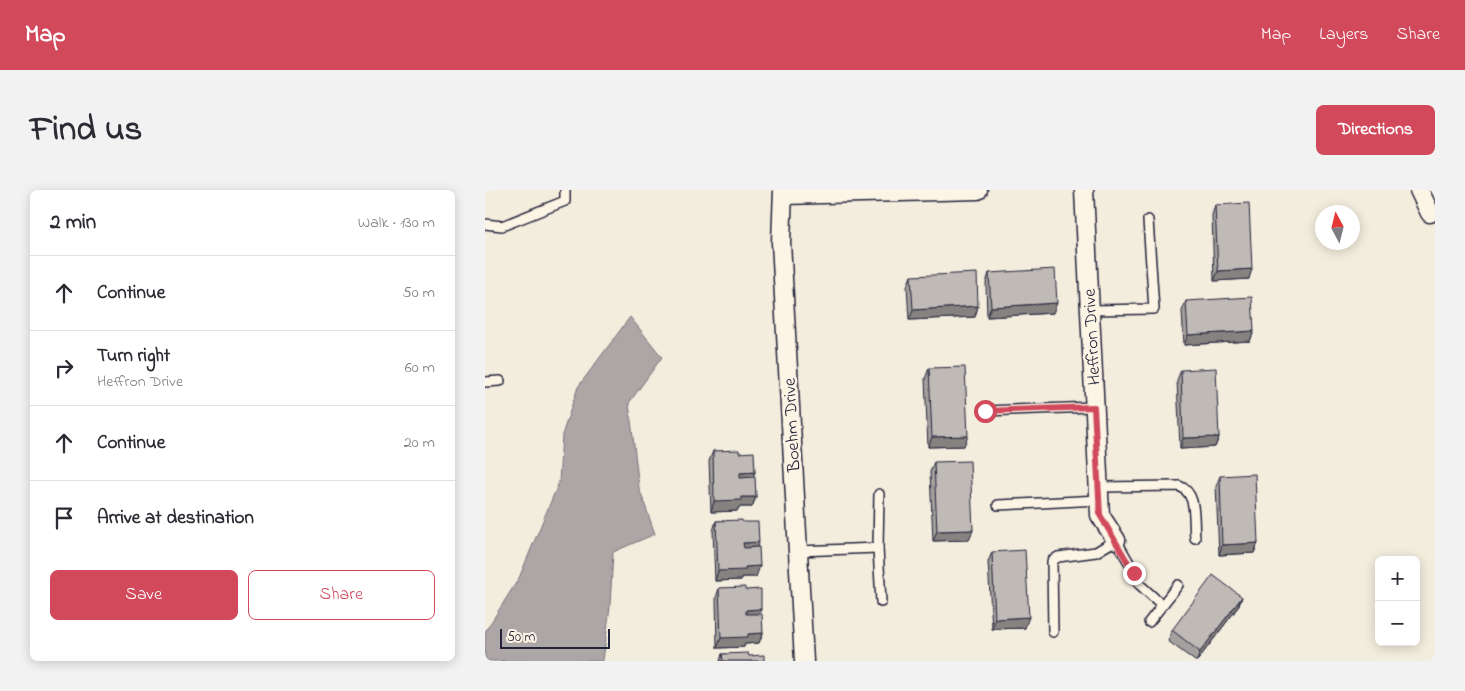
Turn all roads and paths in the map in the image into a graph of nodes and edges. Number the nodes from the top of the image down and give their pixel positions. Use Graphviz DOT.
graph roads {
  1 [pos="565,190"];
  2 [pos="978,190"];
  3 [pos="1084,190"];
  4 [pos="1419,190"];
  5 [pos="784,193"];
  6 [pos="1430,213"];
  7 [pos="1148,220"];
  8 [pos="485,224"];
  9 [pos="1089,310"];
  10 [pos="500,381"];
  11 [pos="485,382"];
  12 [pos="1094,407"];
  13 [pos="985,411"];
  14 [pos="879,494"];
  15 [pos="1098,494"];
  16 [pos="998,505"];
  17 [pos="1195,538"];
  18 [pos="1116,540"];
  19 [pos="878,548"];
  20 [pos="798,551"];
  21 [pos="1179,585"];
  22 [pos="881,602"];
  23 [pos="1162,605"];
  24 [pos="1149,622"];
  25 [pos="1053,632"];
  26 [pos="804,661"];
  1 -- 8 [label="lane"];
  2 -- 5 [label="street"];
  3 -- 9 [label="street, Heffron Drive"];
  4 -- 6 [label="street"];
  5 -- 20 [label="street, Boehm Drive"];
  7 -- 9 [label="lane"];
  9 -- 12 [label="street, Heffron Drive"];
  10 -- 11 [label="lane"];
  12 -- 13 [label="lane"];
  12 -- 15 [label="street, Heffron Drive"];
  14 -- 19 [label="lane"];
  15 -- 16 [label="lane"];
  15 -- 17 [label="lane"];
  15 -- 18 [label="street, Heffron Drive"];
  18 -- 23 [label="lane"];
  18 -- 25 [label="lane"];
  19 -- 20 [label="lane"];
  19 -- 22 [label="lane"];
  20 -- 26 [label="street, Boehm Drive"];
  21 -- 23 [label="lane"];
  23 -- 24 [label="lane"];
}
